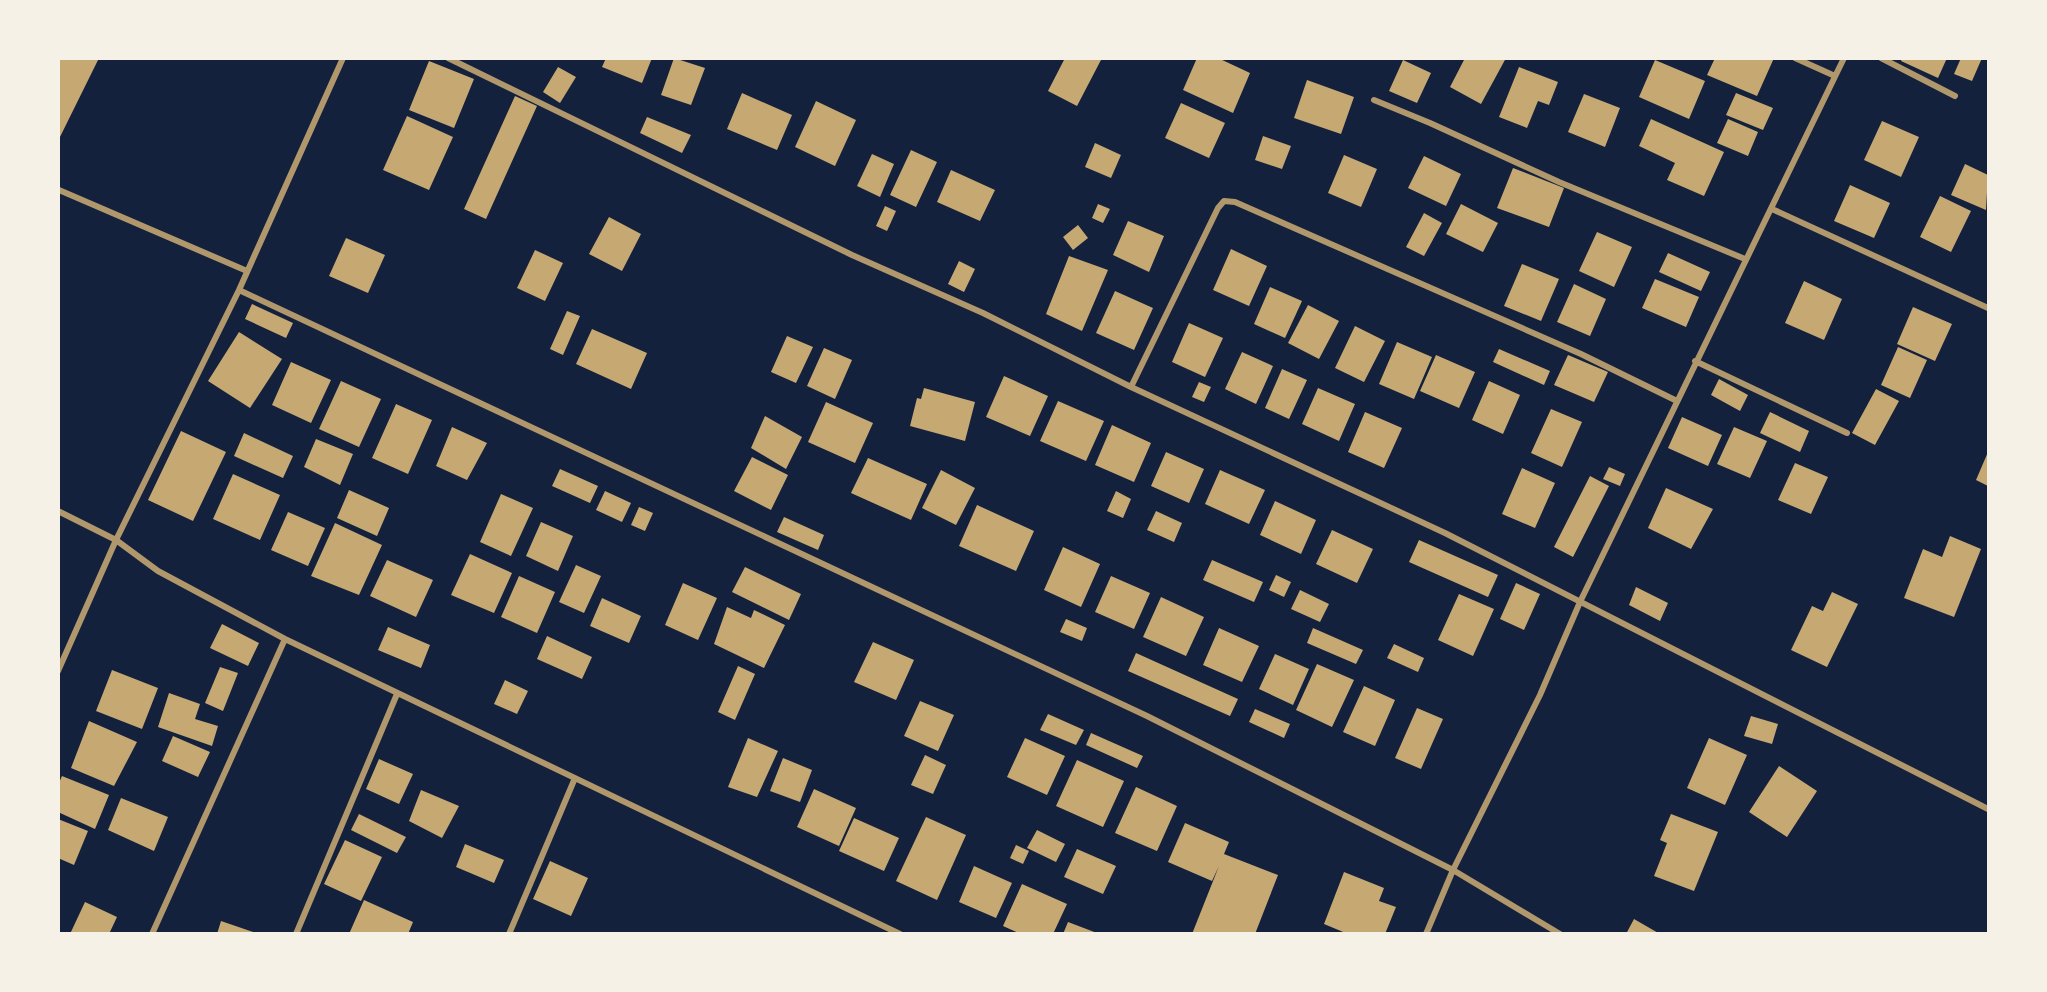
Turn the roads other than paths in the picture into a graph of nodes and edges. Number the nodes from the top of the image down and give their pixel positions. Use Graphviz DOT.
graph roads {
  1 [pos="343,58"];
  2 [pos="448,58"];
  3 [pos="1795,58"];
  4 [pos="1844,58"];
  5 [pos="1881,58"];
  6 [pos="1835,76"];
  7 [pos="1954,96"];
  8 [pos="1374,100"];
  9 [pos="59,190"];
  10 [pos="1772,209"];
  11 [pos="1745,259"];
  12 [pos="247,271"];
  13 [pos="238,290"];
  14 [pos="1989,308"];
  15 [pos="1695,361"];
  16 [pos="1131,387"];
  17 [pos="1677,401"];
  18 [pos="1847,433"];
  19 [pos="58,511"];
  20 [pos="116,540"];
  21 [pos="1580,602"];
  22 [pos="285,639"];
  23 [pos="58,671"];
  24 [pos="397,694"];
  25 [pos="575,778"];
  26 [pos="1989,809"];
  27 [pos="1454,870"];
  28 [pos="152,933"];
  29 [pos="296,933"];
  30 [pos="509,933"];
  31 [pos="900,933"];
  32 [pos="1426,933"];
  33 [pos="1560,933"];
  1 -- 12 [label="street"];
  2 -- 16 [label="street"];
  3 -- 6 [label="street"];
  4 -- 6 [label="street"];
  5 -- 7 [label="street"];
  6 -- 10 [label="street"];
  8 -- 11 [label="street"];
  9 -- 12 [label="street"];
  10 -- 11 [label="street"];
  10 -- 14 [label="street"];
  11 -- 15 [label="street"];
  12 -- 13 [label="street"];
  13 -- 20 [label="street"];
  13 -- 27 [label="street"];
  15 -- 17 [label="street"];
  15 -- 18 [label="street"];
  16 -- 17 [label="street"];
  16 -- 21 [label="street"];
  17 -- 21 [label="street"];
  19 -- 20 [label="street"];
  20 -- 22 [label="street"];
  20 -- 23 [label="street"];
  21 -- 26 [label="street"];
  21 -- 27 [label="street"];
  22 -- 24 [label="street"];
  22 -- 28 [label="street"];
  24 -- 25 [label="street"];
  24 -- 29 [label="street"];
  25 -- 30 [label="street"];
  25 -- 31 [label="street"];
  27 -- 32 [label="street"];
  27 -- 33 [label="street"];
}
